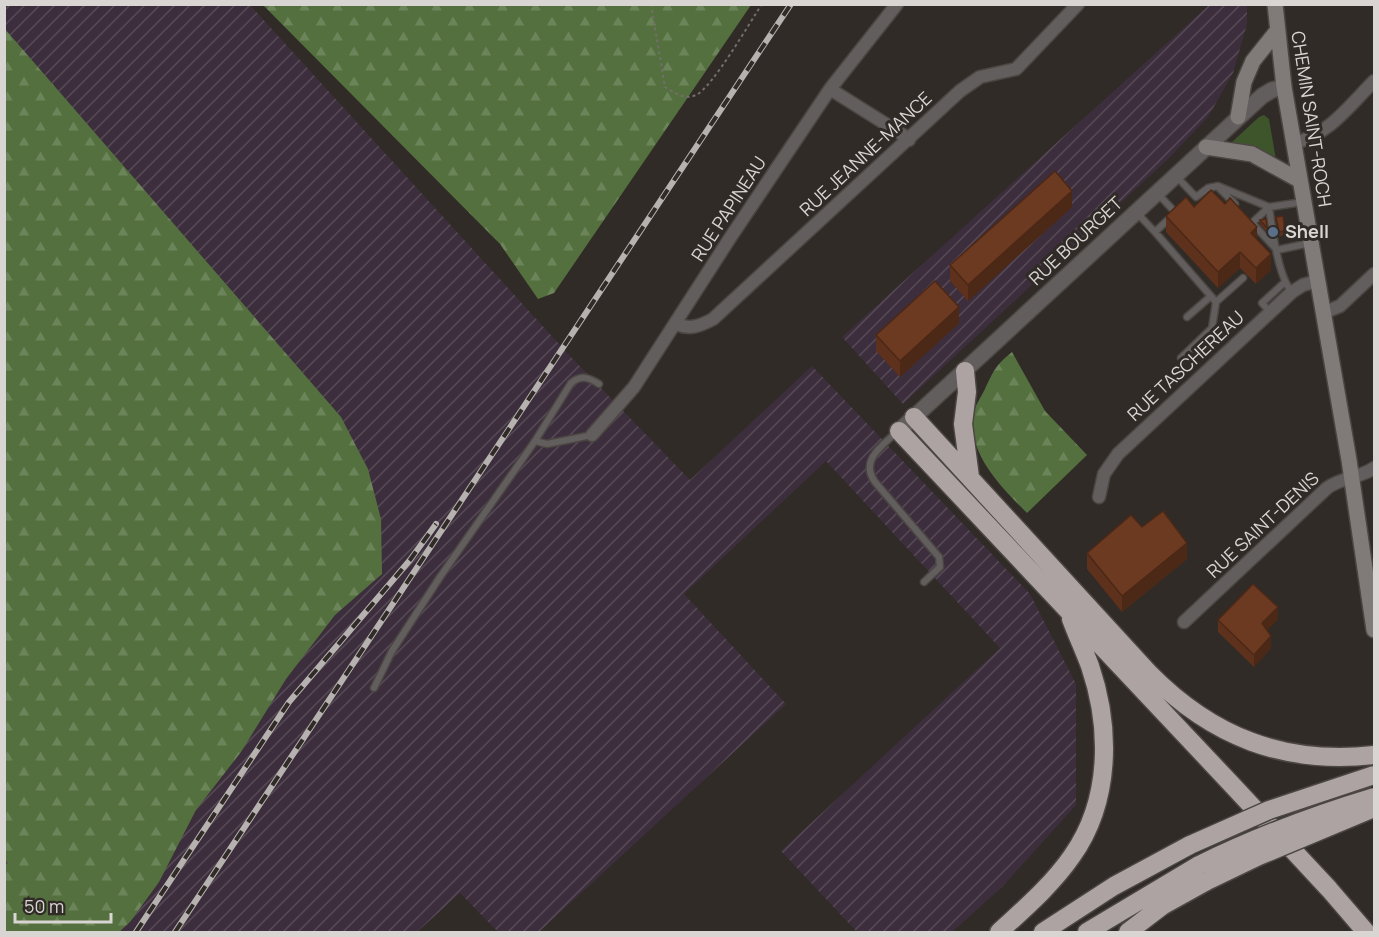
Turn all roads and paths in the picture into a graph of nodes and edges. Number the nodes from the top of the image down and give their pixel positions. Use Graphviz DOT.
graph roads {
  1 [pos="651,4"];
  2 [pos="762,4"];
  3 [pos="897,4"];
  4 [pos="1078,4"];
  5 [pos="1275,4"];
  6 [pos="1277,31"];
  7 [pos="1374,81"];
  8 [pos="1284,87"];
  9 [pos="830,89"];
  10 [pos="1238,117"];
  11 [pos="909,140"];
  12 [pos="1293,143"];
  13 [pos="1206,147"];
  14 [pos="1175,175"];
  15 [pos="1299,180"];
  16 [pos="1218,186"];
  17 [pos="1157,193"];
  18 [pos="1196,197"];
  19 [pos="1189,202"];
  20 [pos="1303,202"];
  21 [pos="1181,207"];
  22 [pos="1269,207"];
  23 [pos="1238,208"];
  24 [pos="1136,212"];
  25 [pos="1176,213"];
  26 [pos="1245,216"];
  27 [pos="1252,223"];
  28 [pos="1155,232"];
  29 [pos="1311,243"];
  30 [pos="1277,250"];
  31 [pos="1374,274"];
  32 [pos="1242,278"];
  33 [pos="1317,281"];
  34 [pos="1288,287"];
  35 [pos="1211,296"];
  36 [pos="1216,302"];
  37 [pos="1323,313"];
  38 [pos="1187,317"];
  39 [pos="676,324"];
  40 [pos="1181,358"];
  41 [pos="965,371"];
  42 [pos="599,384"];
  43 [pos="914,417"];
  44 [pos="899,431"];
  45 [pos="592,435"];
  46 [pos="535,441"];
  47 [pos="1374,468"];
  48 [pos="970,477"];
  49 [pos="1351,477"];
  50 [pos="1099,497"];
  51 [pos="924,582"];
  52 [pos="1069,612"];
  53 [pos="1184,622"];
  54 [pos="1374,629"];
  55 [pos="374,688"];
  56 [pos="1374,755"];
  57 [pos="1374,775"];
  58 [pos="1374,797"];
  59 [pos="1374,808"];
  60 [pos="1203,873"];
  61 [pos="999,933"];
  62 [pos="1043,933"];
  63 [pos="1087,933"];
  64 [pos="1128,933"];
  65 [pos="1366,933"];
  1 -- 2 [label="path"];
  3 -- 9 [label="street, RUE PAPINEAU"];
  4 -- 11 [label="street, RUE JEANNE-MANCE"];
  5 -- 6 [label="main road, CHEMIN SAINT-ROCH"];
  6 -- 8 [label="main road, CHEMIN SAINT-ROCH"];
  6 -- 10 [label="main road"];
  7 -- 12 [label="street"];
  8 -- 10 [label="street, RUE BOURGET"];
  8 -- 12 [label="main road, CHEMIN SAINT-ROCH"];
  9 -- 11 [label="street"];
  9 -- 39 [label="street, RUE PAPINEAU"];
  10 -- 13 [label="street, RUE BOURGET"];
  11 -- 39 [label="street, RUE JEANNE-MANCE"];
  12 -- 15 [label="main road, CHEMIN SAINT-ROCH"];
  13 -- 14 [label="street, RUE BOURGET"];
  13 -- 15 [label="main road"];
  14 -- 17 [label="street, RUE BOURGET"];
  14 -- 18 [label="lane"];
  15 -- 20 [label="main road, CHEMIN SAINT-ROCH"];
  16 -- 18 [label="lane"];
  16 -- 22 [label="lane"];
  16 -- 23 [label="lane"];
  17 -- 24 [label="street, RUE BOURGET"];
  17 -- 25 [label="lane"];
  18 -- 19 [label="lane"];
  20 -- 22 [label="lane"];
  20 -- 29 [label="main road, CHEMIN SAINT-ROCH"];
  21 -- 25 [label="lane"];
  22 -- 27 [label="lane"];
  22 -- 30 [label="lane"];
  24 -- 28 [label="lane"];
  24 -- 41 [label="street, RUE BOURGET"];
  25 -- 28 [label="lane"];
  26 -- 27 [label="lane"];
  27 -- 30 [label="lane"];
  28 -- 35 [label="lane"];
  29 -- 30 [label="lane"];
  29 -- 33 [label="main road, CHEMIN SAINT-ROCH"];
  30 -- 34 [label="lane"];
  31 -- 37 [label="street"];
  32 -- 36 [label="lane"];
  33 -- 34 [label="street, RUE TASCHEREAU"];
  33 -- 37 [label="main road, CHEMIN SAINT-ROCH"];
  34 -- 50 [label="street, RUE TASCHEREAU"];
  35 -- 36 [label="lane"];
  35 -- 38 [label="lane"];
  36 -- 40 [label="lane"];
  37 -- 49 [label="main road, CHEMIN SAINT-ROCH"];
  39 -- 45 [label="street, RUE PAPINEAU"];
  41 -- 43 [label="street, RUE BOURGET"];
  41 -- 48 [label="highway"];
  42 -- 46 [label="lane"];
  43 -- 44 [label="street, RUE BOURGET"];
  43 -- 48 [label="highway"];
  44 -- 51 [label="lane"];
  44 -- 52 [label="highway"];
  45 -- 46 [label="lane"];
  46 -- 55 [label="lane"];
  47 -- 49 [label="street, RUE SAINT-DENIS"];
  48 -- 56 [label="highway"];
  49 -- 53 [label="street, RUE SAINT-DENIS"];
  49 -- 54 [label="main road, CHEMIN SAINT-ROCH"];
  52 -- 61 [label="highway"];
  52 -- 65 [label="highway"];
  57 -- 62 [label="highway, bridge"];
  58 -- 60 [label="highway, bridge"];
  59 -- 60 [label="highway, bridge"];
  60 -- 63 [label="highway"];
  60 -- 64 [label="highway"];
}
